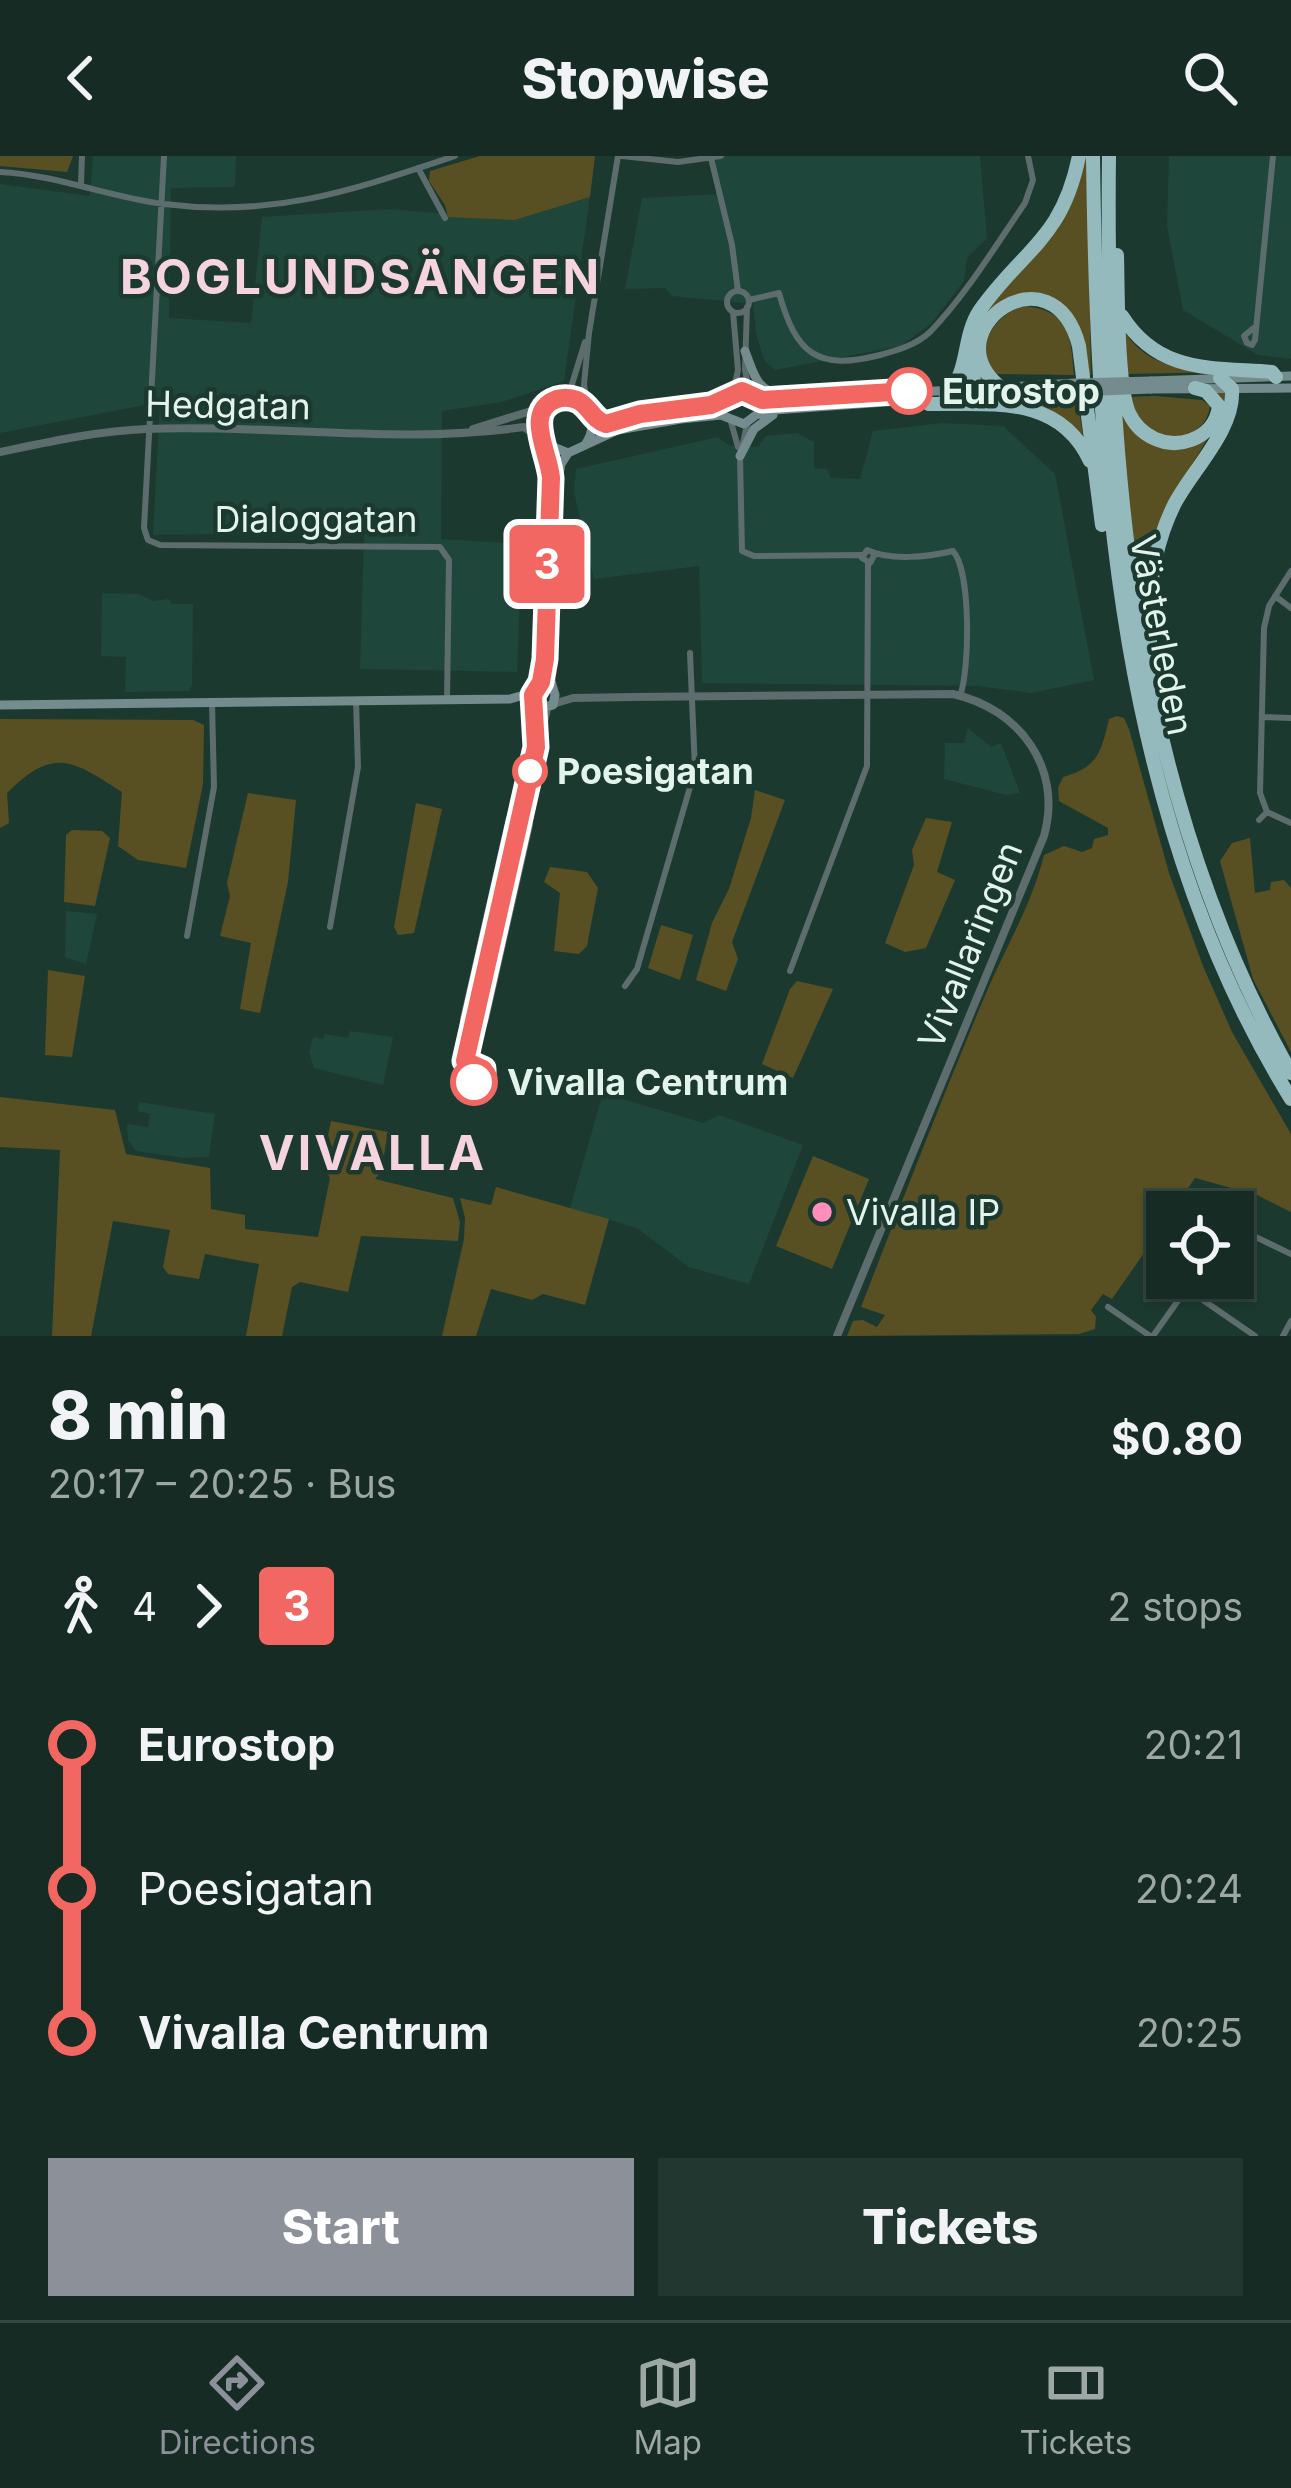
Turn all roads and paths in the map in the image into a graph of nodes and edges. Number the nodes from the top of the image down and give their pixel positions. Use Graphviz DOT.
graph roads {
  1 [pos="82,156"];
  2 [pos="164,156"];
  3 [pos="455,156"];
  4 [pos="620,156"];
  5 [pos="721,156"];
  6 [pos="1028,156"];
  7 [pos="1079,156"];
  8 [pos="1093,156"];
  9 [pos="1111,156"];
  10 [pos="1273,156"];
  11 [pos="711,158"];
  12 [pos="418,168"];
  13 [pos="0,172"];
  14 [pos="81,184"];
  15 [pos="163,204"];
  16 [pos="445,218"];
  17 [pos="738,291"];
  18 [pos="748,304"];
  19 [pos="1120,311"];
  20 [pos="733,312"];
  21 [pos="976,318"];
  22 [pos="1256,326"];
  23 [pos="589,333"];
  24 [pos="745,351"];
  25 [pos="1283,376"];
  26 [pos="1225,382"];
  27 [pos="1151,385"];
  28 [pos="999,386"];
  29 [pos="1250,386"];
  30 [pos="1076,387"];
  31 [pos="952,388"];
  32 [pos="1195,388"];
  33 [pos="1291,388"];
  34 [pos="974,391"];
  35 [pos="731,394"];
  36 [pos="753,397"];
  37 [pos="567,398"];
  38 [pos="923,399"];
  39 [pos="788,404"];
  40 [pos="546,406"];
  41 [pos="1229,412"];
  42 [pos="590,413"];
  43 [pos="752,419"];
  44 [pos="729,420"];
  45 [pos="148,429"];
  46 [pos="457,433"];
  47 [pos="544,442"];
  48 [pos="585,445"];
  49 [pos="0,452"];
  50 [pos="568,452"];
  51 [pos="740,456"];
  52 [pos="1094,471"];
  53 [pos="548,527"];
  54 [pos="875,554"];
  55 [pos="862,556"];
  56 [pos="868,563"];
  57 [pos="1291,571"];
  58 [pos="1275,596"];
  59 [pos="1291,608"];
  60 [pos="1128,628"];
  61 [pos="690,653"];
  62 [pos="1147,662"];
  63 [pos="868,694"];
  64 [pos="694,696"];
  65 [pos="960,696"];
  66 [pos="543,698"];
  67 [pos="447,699"];
  68 [pos="356,700"];
  69 [pos="212,702"];
  70 [pos="0,705"];
  71 [pos="1263,717"];
  72 [pos="1291,718"];
  73 [pos="1267,812"];
  74 [pos="1259,820"];
  75 [pos="1291,823"];
  76 [pos="330,927"];
  77 [pos="187,936"];
  78 [pos="790,971"];
  79 [pos="625,986"];
  80 [pos="465,1061"];
  81 [pos="1291,1073"];
  82 [pos="1291,1099"];
  83 [pos="1254,1236"];
  84 [pos="1291,1254"];
  85 [pos="1179,1299"];
  86 [pos="1201,1299"];
  87 [pos="1108,1307"];
  88 [pos="1291,1322"];
  89 [pos="837,1336"];
  90 [pos="1152,1336"];
  91 [pos="1256,1336"];
  92 [pos="1283,1336"];
  1 -- 14 [label="street"];
  2 -- 15 [label="street"];
  3 -- 12 [label="street"];
  4 -- 11 [label="street"];
  4 -- 23 [label="street"];
  5 -- 11 [label="street"];
  6 -- 18 [label="street"];
  7 -- 21 [label="highway"];
  8 -- 60 [label="highway, Västerleden"];
  9 -- 19 [label="highway"];
  9 -- 62 [label="highway, Västerleden"];
  10 -- 22 [label="street"];
  11 -- 17 [label="street"];
  12 -- 15 [label="street"];
  12 -- 16 [label="street"];
  13 -- 14 [label="street"];
  14 -- 15 [label="street"];
  15 -- 45 [label="street"];
  17 -- 18 [label="street"];
  17 -- 20 [label="street"];
  18 -- 20 [label="street"];
  18 -- 24 [label="street"];
  19 -- 25 [label="highway"];
  19 -- 32 [label="highway"];
  20 -- 35 [label="street"];
  21 -- 31 [label="highway"];
  21 -- 34 [label="highway"];
  23 -- 37 [label="street"];
  23 -- 42 [label="street"];
  24 -- 36 [label="street"];
  24 -- 39 [label="main road"];
  25 -- 26 [label="main road"];
  26 -- 27 [label="main road"];
  26 -- 29 [label="main road"];
  26 -- 32 [label="main road"];
  26 -- 41 [label="highway"];
  27 -- 30 [label="main road, bridge"];
  27 -- 32 [label="main road"];
  28 -- 30 [label="main road"];
  28 -- 34 [label="main road"];
  28 -- 52 [label="highway"];
  29 -- 33 [label="main road"];
  29 -- 41 [label="highway"];
  30 -- 34 [label="main road"];
  31 -- 34 [label="main road"];
  31 -- 39 [label="main road"];
  34 -- 38 [label="main road"];
  35 -- 36 [label="main road"];
  35 -- 42 [label="main road"];
  35 -- 44 [label="main road"];
  36 -- 39 [label="main road"];
  36 -- 43 [label="main road"];
  37 -- 40 [label="main road"];
  37 -- 42 [label="main road"];
  38 -- 39 [label="main road"];
  38 -- 52 [label="highway"];
  39 -- 43 [label="main road"];
  39 -- 51 [label="main road"];
  40 -- 46 [label="street, Hedgatan"];
  40 -- 47 [label="main road"];
  41 -- 62 [label="highway"];
  42 -- 48 [label="main road"];
  43 -- 44 [label="main road"];
  43 -- 51 [label="street"];
  44 -- 48 [label="main road"];
  44 -- 51 [label="street"];
  45 -- 46 [label="street, Hedgatan"];
  45 -- 49 [label="street, Hedgatan"];
  45 -- 67 [label="street, Dialoggatan"];
  46 -- 47 [label="street, Hedgatan"];
  47 -- 50 [label="main road"];
  47 -- 53 [label="main road"];
  48 -- 50 [label="main road"];
  50 -- 53 [label="main road"];
  51 -- 55 [label="street"];
  52 -- 60 [label="highway"];
  53 -- 66 [label="main road"];
  54 -- 55 [label="street"];
  54 -- 56 [label="street"];
  54 -- 65 [label="street"];
  55 -- 56 [label="street"];
  56 -- 63 [label="street"];
  57 -- 58 [label="street"];
  58 -- 59 [label="street"];
  58 -- 71 [label="street"];
  60 -- 82 [label="highway, Västerleden"];
  61 -- 64 [label="street"];
  62 -- 81 [label="highway, Västerleden"];
  63 -- 64 [label="street, Vivallaringen"];
  63 -- 65 [label="street, Vivallaringen"];
  63 -- 78 [label="street"];
  64 -- 66 [label="street, Vivallaringen"];
  64 -- 79 [label="street"];
  65 -- 89 [label="street, Vivallaringen"];
  66 -- 67 [label="main road, Vivallaringen"];
  66 -- 80 [label="street"];
  67 -- 68 [label="main road, Vivallaringen"];
  68 -- 69 [label="main road, Vivallaringen"];
  68 -- 76 [label="street"];
  69 -- 70 [label="main road, Vivallaringen"];
  69 -- 77 [label="street"];
  71 -- 72 [label="street"];
  71 -- 73 [label="street"];
  73 -- 74 [label="street"];
  73 -- 75 [label="street"];
  83 -- 84 [label="street"];
  85 -- 90 [label="street"];
  86 -- 91 [label="street"];
  87 -- 90 [label="street"];
  88 -- 92 [label="street"];
}
